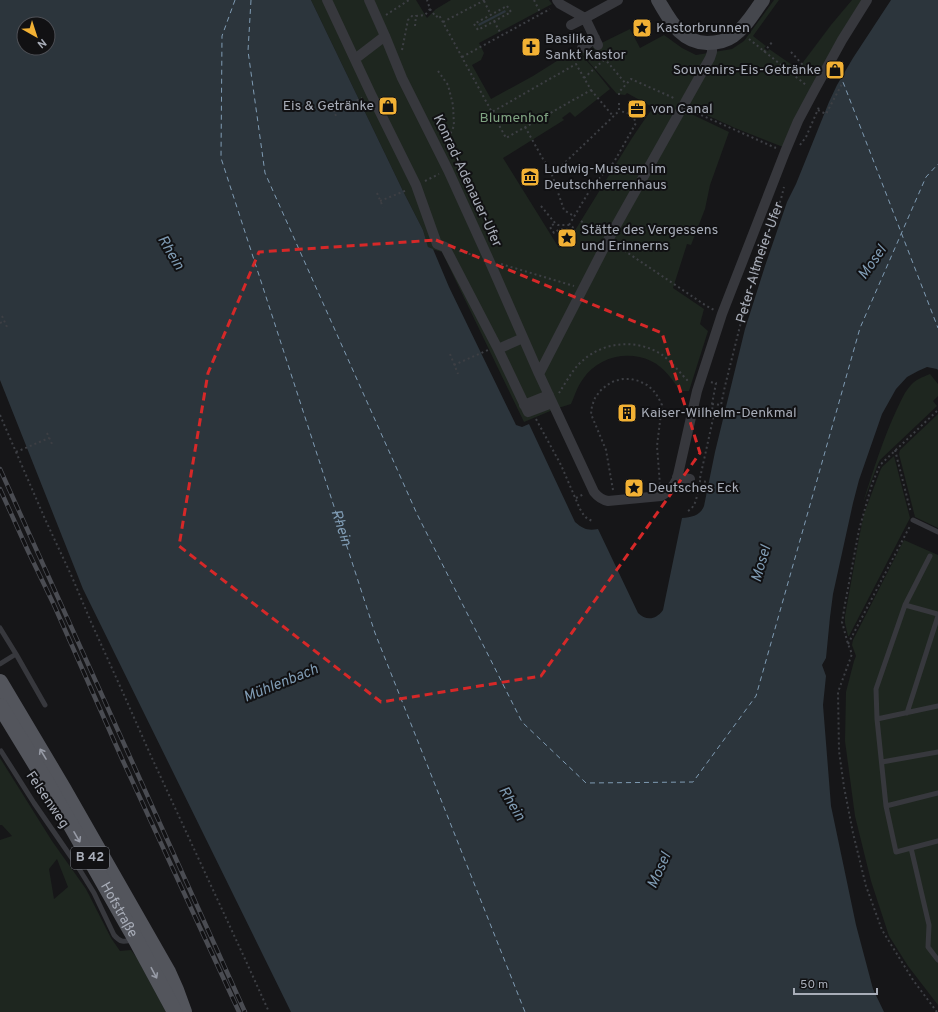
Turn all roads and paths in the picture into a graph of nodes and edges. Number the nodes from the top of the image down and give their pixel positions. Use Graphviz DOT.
graph roads {
  1 [pos="326,0"];
  2 [pos="369,0"];
  3 [pos="409,0"];
  4 [pos="427,0"];
  5 [pos="484,0"];
  6 [pos="534,0"];
  7 [pos="618,0"];
  8 [pos="658,0"];
  9 [pos="763,0"];
  10 [pos="867,0"];
  11 [pos="558,2"];
  12 [pos="430,9"];
  13 [pos="541,14"];
  14 [pos="491,15"];
  15 [pos="416,16"];
  16 [pos="585,18"];
  17 [pos="378,20"];
  18 [pos="494,21"];
  19 [pos="443,22"];
  20 [pos="571,25"];
  21 [pos="415,26"];
  22 [pos="502,35"];
  23 [pos="385,36"];
  24 [pos="746,38"];
  25 [pos="773,41"];
  26 [pos="596,42"];
  27 [pos="712,45"];
  28 [pos="582,48"];
  29 [pos="764,52"];
  30 [pos="792,52"];
  31 [pos="462,57"];
  32 [pos="355,59"];
  33 [pos="605,59"];
  34 [pos="397,66"];
  35 [pos="438,71"];
  36 [pos="821,77"];
  37 [pos="584,78"];
  38 [pos="843,82"];
  39 [pos="626,84"];
  40 [pos="591,90"];
  41 [pos="814,90"];
  42 [pos="619,94"];
  43 [pos="363,98"];
  44 [pos="619,102"];
  45 [pos="819,103"];
  46 [pos="331,105"];
  47 [pos="683,105"];
  48 [pos="818,110"];
  49 [pos="619,111"];
  50 [pos="334,112"];
  51 [pos="492,112"];
  52 [pos="612,116"];
  53 [pos="336,118"];
  54 [pos="525,127"];
  55 [pos="764,143"];
  56 [pos="799,146"];
  57 [pos="440,155"];
  58 [pos="448,170"];
  59 [pos="552,175"];
  60 [pos="786,181"];
  61 [pos="414,186"];
  62 [pos="377,193"];
  63 [pos="380,201"];
  64 [pos="541,206"];
  65 [pos="383,207"];
  66 [pos="572,216"];
  67 [pos="581,221"];
  68 [pos="555,223"];
  69 [pos="569,225"];
  70 [pos="608,240"];
  71 [pos="445,247"];
  72 [pos="489,260"];
  73 [pos="582,289"];
  74 [pos="722,314"];
  75 [pos="2,316"];
  76 [pos="4,321"];
  77 [pos="0,323"];
  78 [pos="7,327"];
  79 [pos="523,338"];
  80 [pos="497,348"];
  81 [pos="450,354"];
  82 [pos="454,365"];
  83 [pos="458,374"];
  84 [pos="539,374"];
  85 [pos="716,383"];
  86 [pos="697,391"];
  87 [pos="550,399"];
  88 [pos="712,404"];
  89 [pos="938,410"];
  90 [pos="0,415"];
  91 [pos="535,417"];
  92 [pos="47,433"];
  93 [pos="49,438"];
  94 [pos="52,444"];
  95 [pos="895,450"];
  96 [pos="16,452"];
  97 [pos="677,477"];
  98 [pos="690,479"];
  99 [pos="702,481"];
  100 [pos="709,482"];
  101 [pos="585,494"];
  102 [pos="660,496"];
  103 [pos="614,501"];
  104 [pos="688,511"];
  105 [pos="913,520"];
  106 [pos="593,521"];
  107 [pos="938,532"];
  108 [pos="930,556"];
  109 [pos="905,605"];
  110 [pos="938,615"];
  111 [pos="0,628"];
  112 [pos="848,644"];
  113 [pos="16,654"];
  114 [pos="0,664"];
  115 [pos="0,682"];
  116 [pos="45,705"];
  117 [pos="0,706"];
  118 [pos="938,706"];
  119 [pos="907,713"];
  120 [pos="877,719"];
  121 [pos="1,751"];
  122 [pos="938,752"];
  123 [pos="882,762"];
  124 [pos="938,793"];
  125 [pos="886,806"];
  126 [pos="938,841"];
  127 [pos="911,848"];
  128 [pos="141,935"];
  129 [pos="938,960"];
  130 [pos="175,1012"];
  131 [pos="184,1012"];
  132 [pos="269,1012"];
  133 [pos="937,1012"];
  1 -- 32 [label="street"];
  2 -- 17 [label="street, Konrad-Adenauer-Ufer"];
  3 -- 17 [label="path"];
  4 -- 12 [label="path"];
  5 -- 14 [label="path"];
  5 -- 19 [label="path"];
  6 -- 13 [label="path"];
  7 -- 16 [label="street"];
  8 -- 27 [label="street"];
  9 -- 27 [label="street"];
  10 -- 36 [label="street, Peter-Altmeier-Ufer"];
  11 -- 13 [label="path"];
  11 -- 16 [label="street"];
  12 -- 15 [label="path"];
  12 -- 19 [label="path"];
  13 -- 22 [label="path"];
  14 -- 18 [label="path"];
  14 -- 18 [label="path"];
  15 -- 21 [label="path"];
  15 -- 34 [label="path"];
  16 -- 20 [label="street"];
  16 -- 26 [label="street"];
  17 -- 23 [label="street, Konrad-Adenauer-Ufer"];
  18 -- 22 [label="path"];
  19 -- 31 [label="path"];
  22 -- 31 [label="path"];
  23 -- 32 [label="street"];
  23 -- 34 [label="street, Konrad-Adenauer-Ufer"];
  24 -- 29 [label="path"];
  25 -- 29 [label="path"];
  26 -- 28 [label="street"];
  26 -- 33 [label="path"];
  27 -- 47 [label="street"];
  29 -- 41 [label="path"];
  30 -- 36 [label="path"];
  31 -- 51 [label="path"];
  32 -- 61 [label="street"];
  33 -- 37 [label="path"];
  33 -- 39 [label="path"];
  34 -- 57 [label="street, Konrad-Adenauer-Ufer"];
  35 -- 57 [label="path"];
  36 -- 41 [label="street, Peter-Altmeier-Ufer"];
  37 -- 40 [label="path"];
  37 -- 51 [label="path"];
  38 -- 48 [label="path"];
  39 -- 42 [label="path"];
  39 -- 47 [label="path"];
  40 -- 52 [label="path"];
  40 -- 54 [label="path"];
  41 -- 74 [label="street, Peter-Altmeier-Ufer"];
  43 -- 50 [label="path"];
  44 -- 49 [label="path"];
  45 -- 48 [label="path"];
  46 -- 50 [label="path"];
  47 -- 55 [label="path"];
  47 -- 70 [label="street"];
  48 -- 56 [label="path"];
  49 -- 52 [label="path"];
  49 -- 69 [label="path"];
  50 -- 53 [label="path"];
  51 -- 54 [label="path"];
  52 -- 59 [label="path"];
  54 -- 59 [label="path"];
  57 -- 58 [label="street, Konrad-Adenauer-Ufer"];
  58 -- 61 [label="path"];
  58 -- 72 [label="street, Konrad-Adenauer-Ufer"];
  59 -- 66 [label="path"];
  60 -- 88 [label="path, Peter-Altmeier-Ufer"];
  61 -- 63 [label="path"];
  61 -- 71 [label="street"];
  62 -- 63 [label="path"];
  63 -- 65 [label="path"];
  64 -- 68 [label="path"];
  67 -- 70 [label="path"];
  68 -- 69 [label="path"];
  68 -- 69 [label="path"];
  70 -- 73 [label="street"];
  70 -- 74 [label="path"];
  71 -- 72 [label="path"];
  71 -- 80 [label="street"];
  72 -- 73 [label="path"];
  72 -- 79 [label="street, Konrad-Adenauer-Ufer"];
  73 -- 84 [label="street"];
  74 -- 86 [label="street, Peter-Altmeier-Ufer"];
  75 -- 76 [label="path"];
  76 -- 77 [label="path"];
  76 -- 78 [label="path"];
  79 -- 80 [label="street"];
  79 -- 84 [label="street, Konrad-Adenauer-Ufer"];
  80 -- 82 [label="path"];
  80 -- 87 [label="street"];
  81 -- 82 [label="path"];
  82 -- 83 [label="path"];
  84 -- 87 [label="street, Konrad-Adenauer-Ufer"];
  85 -- 88 [label="path"];
  86 -- 87 [label="path"];
  86 -- 97 [label="street, Peter-Altmeier-Ufer"];
  87 -- 101 [label="street, Konrad-Adenauer-Ufer"];
  88 -- 104 [label="path"];
  89 -- 95 [label="path"];
  90 -- 96 [label="path"];
  91 -- 101 [label="path"];
  92 -- 93 [label="path"];
  93 -- 94 [label="path"];
  93 -- 96 [label="path"];
  95 -- 105 [label="path"];
  95 -- 112 [label="path"];
  96 -- 132 [label="path"];
  97 -- 98 [label="street"];
  97 -- 102 [label="street, Peter-Altmeier-Ufer"];
  99 -- 100 [label="path"];
  101 -- 103 [label="street"];
  101 -- 106 [label="path"];
  102 -- 103 [label="street"];
  102 -- 103 [label="path"];
  105 -- 107 [label="lane"];
  105 -- 112 [label="path"];
  108 -- 109 [label="lane"];
  109 -- 110 [label="lane"];
  109 -- 120 [label="lane"];
  110 -- 119 [label="lane"];
  111 -- 113 [label="lane"];
  112 -- 133 [label="path"];
  113 -- 114 [label="lane"];
  113 -- 116 [label="lane"];
  128 -- 115 [label="main road, Hofstraße / B 42, one-way"];
  117 -- 128 [label="main road, Hofstraße / B 42, one-way"];
  118 -- 119 [label="lane"];
  119 -- 120 [label="lane"];
  120 -- 123 [label="lane"];
  121 -- 128 [label="lane, Felsenweg"];
  122 -- 123 [label="lane"];
  123 -- 125 [label="lane"];
  124 -- 125 [label="lane"];
  125 -- 127 [label="lane"];
  126 -- 127 [label="lane"];
  127 -- 129 [label="lane"];
  128 -- 130 [label="main road, Hofstraße / B 42, one-way"];
  128 -- 131 [label="main road, B 42"];
}
